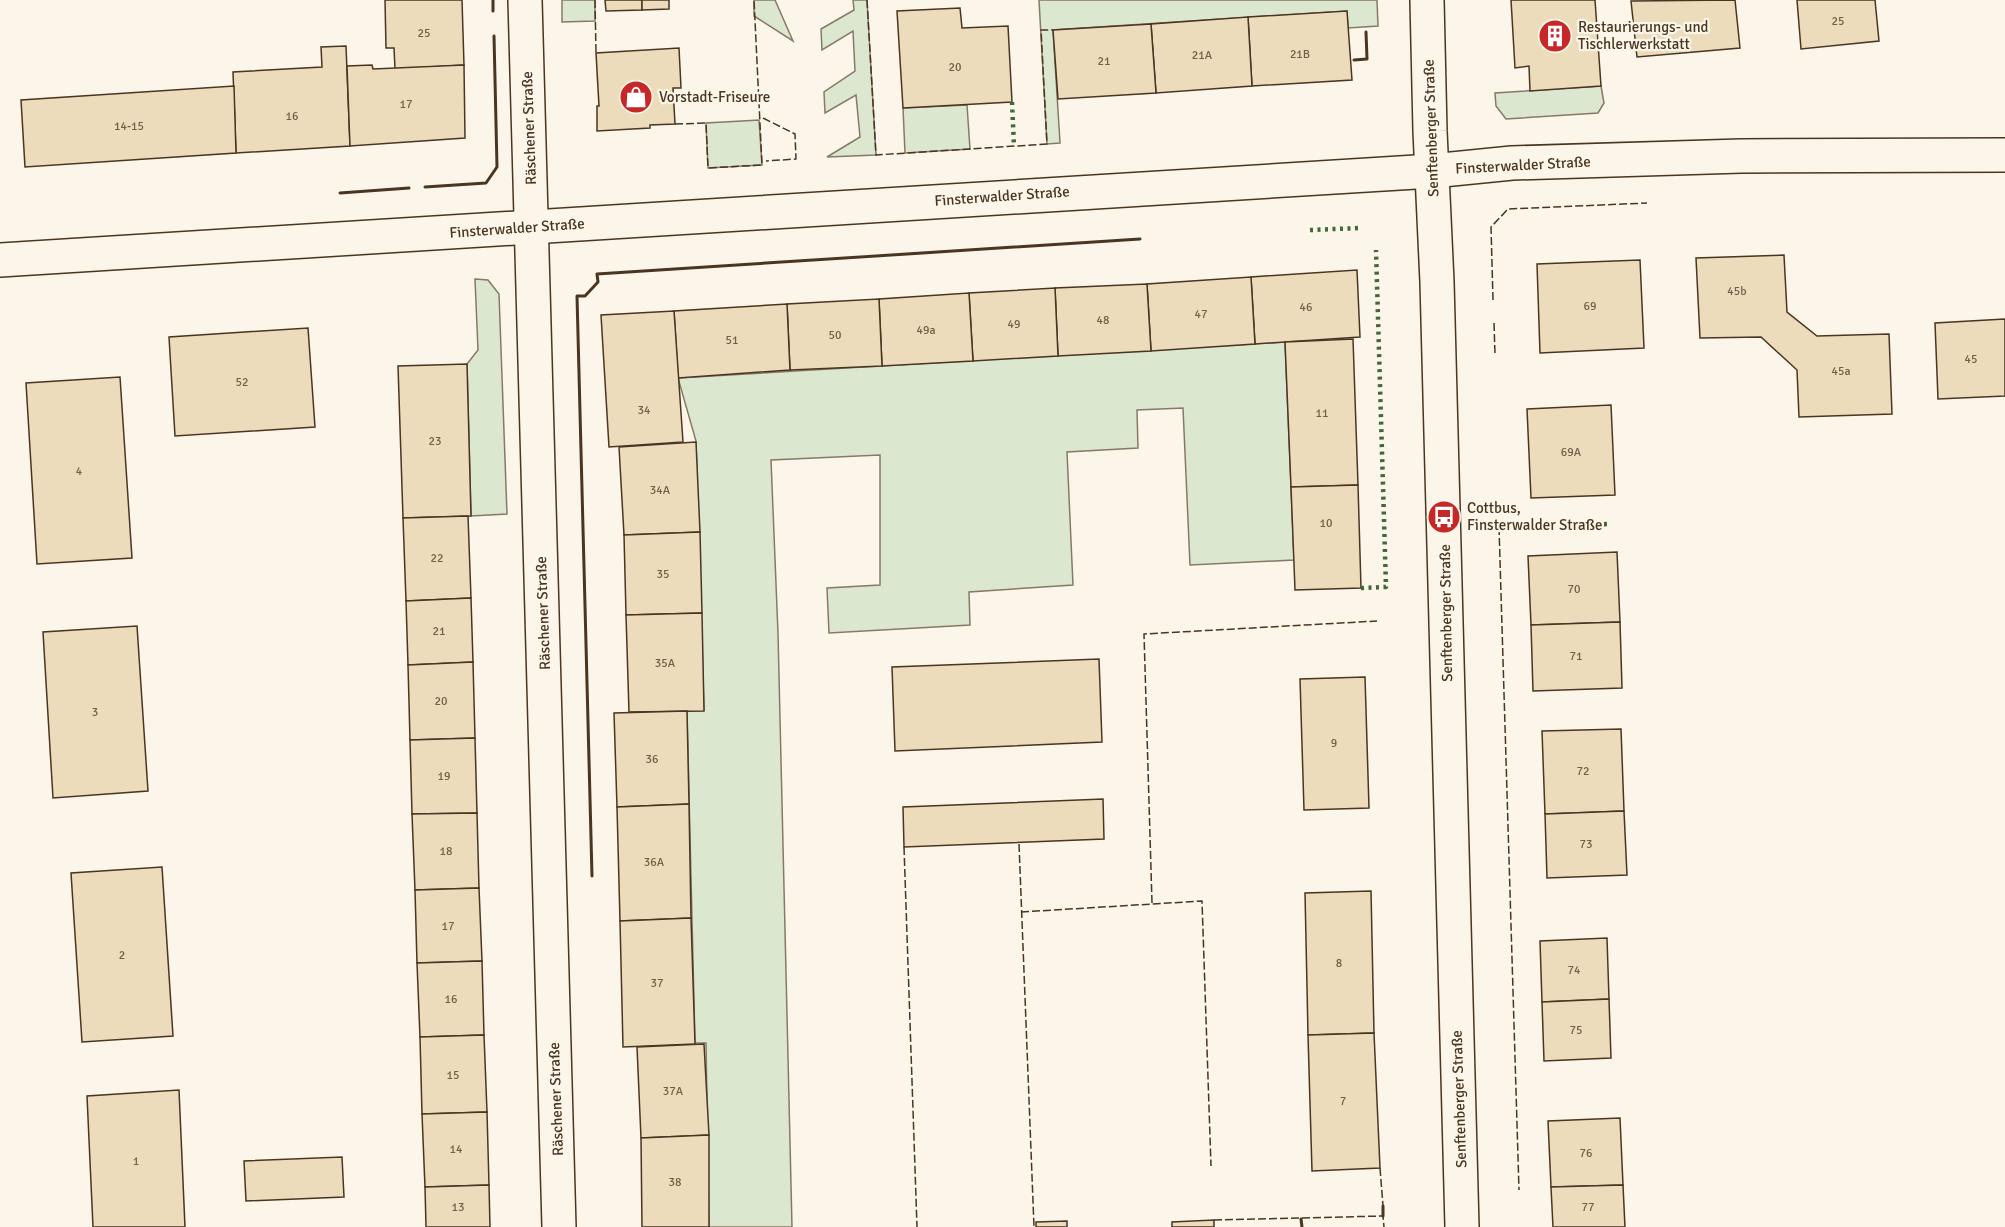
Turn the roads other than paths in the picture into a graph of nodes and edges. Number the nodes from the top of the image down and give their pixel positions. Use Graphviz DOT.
graph roads {
  1 [pos="525,0"];
  2 [pos="1427,0"];
  3 [pos="2005,154"];
  4 [pos="1432,171"];
  5 [pos="532,227"];
  6 [pos="0,260"];
  7 [pos="559,1227"];
  8 [pos="1462,1227"];
  1 -- 5 [label="street, Räschener Straße"];
  2 -- 4 [label="street, Senftenberger Straße"];
  3 -- 4 [label="street, Finsterwalder Straße"];
  4 -- 5 [label="street, Finsterwalder Straße"];
  4 -- 8 [label="street, Senftenberger Straße"];
  5 -- 6 [label="street, Finsterwalder Straße"];
  5 -- 7 [label="street, Räschener Straße"];
}
